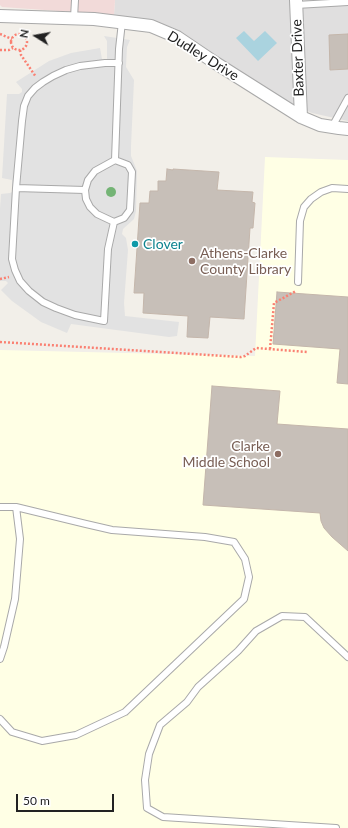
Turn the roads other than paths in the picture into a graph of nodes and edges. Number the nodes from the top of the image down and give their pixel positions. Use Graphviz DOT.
graph roads {
  1 [pos="75,0"];
  2 [pos="296,2"];
  3 [pos="348,2"];
  4 [pos="0,16"];
  5 [pos="74,18"];
  6 [pos="122,22"];
  7 [pos="119,63"];
  8 [pos="348,98"];
  9 [pos="300,117"];
  10 [pos="332,127"];
  11 [pos="348,129"];
  12 [pos="116,160"];
  13 [pos="16,188"];
  14 [pos="348,189"];
  15 [pos="85,190"];
  16 [pos="114,222"];
  17 [pos="298,282"];
  18 [pos="0,507"];
  19 [pos="16,508"];
  20 [pos="348,656"];
  21 [pos="0,659"];
  22 [pos="0,719"];
  23 [pos="336,828"];
  1 -- 5 [label="lane"];
  2 -- 3 [label="lane"];
  2 -- 9 [label="street, Baxter Drive"];
  4 -- 5 [label="street, Dudley Drive"];
  5 -- 6 [label="street, Dudley Drive"];
  6 -- 7 [label="lane"];
  6 -- 9 [label="street, Dudley Drive"];
  7 -- 12 [label="lane"];
  7 -- 13 [label="lane"];
  8 -- 10 [label="lane"];
  9 -- 10 [label="street, Dudley Drive"];
  10 -- 11 [label="street, Dudley Drive"];
  12 -- 15 [label="lane"];
  12 -- 16 [label="lane"];
  13 -- 15 [label="lane"];
  13 -- 16 [label="lane"];
  14 -- 17 [label="lane"];
  15 -- 16 [label="lane"];
  18 -- 19 [label="lane"];
  19 -- 21 [label="lane"];
  19 -- 22 [label="lane"];
  20 -- 23 [label="lane"];
}
